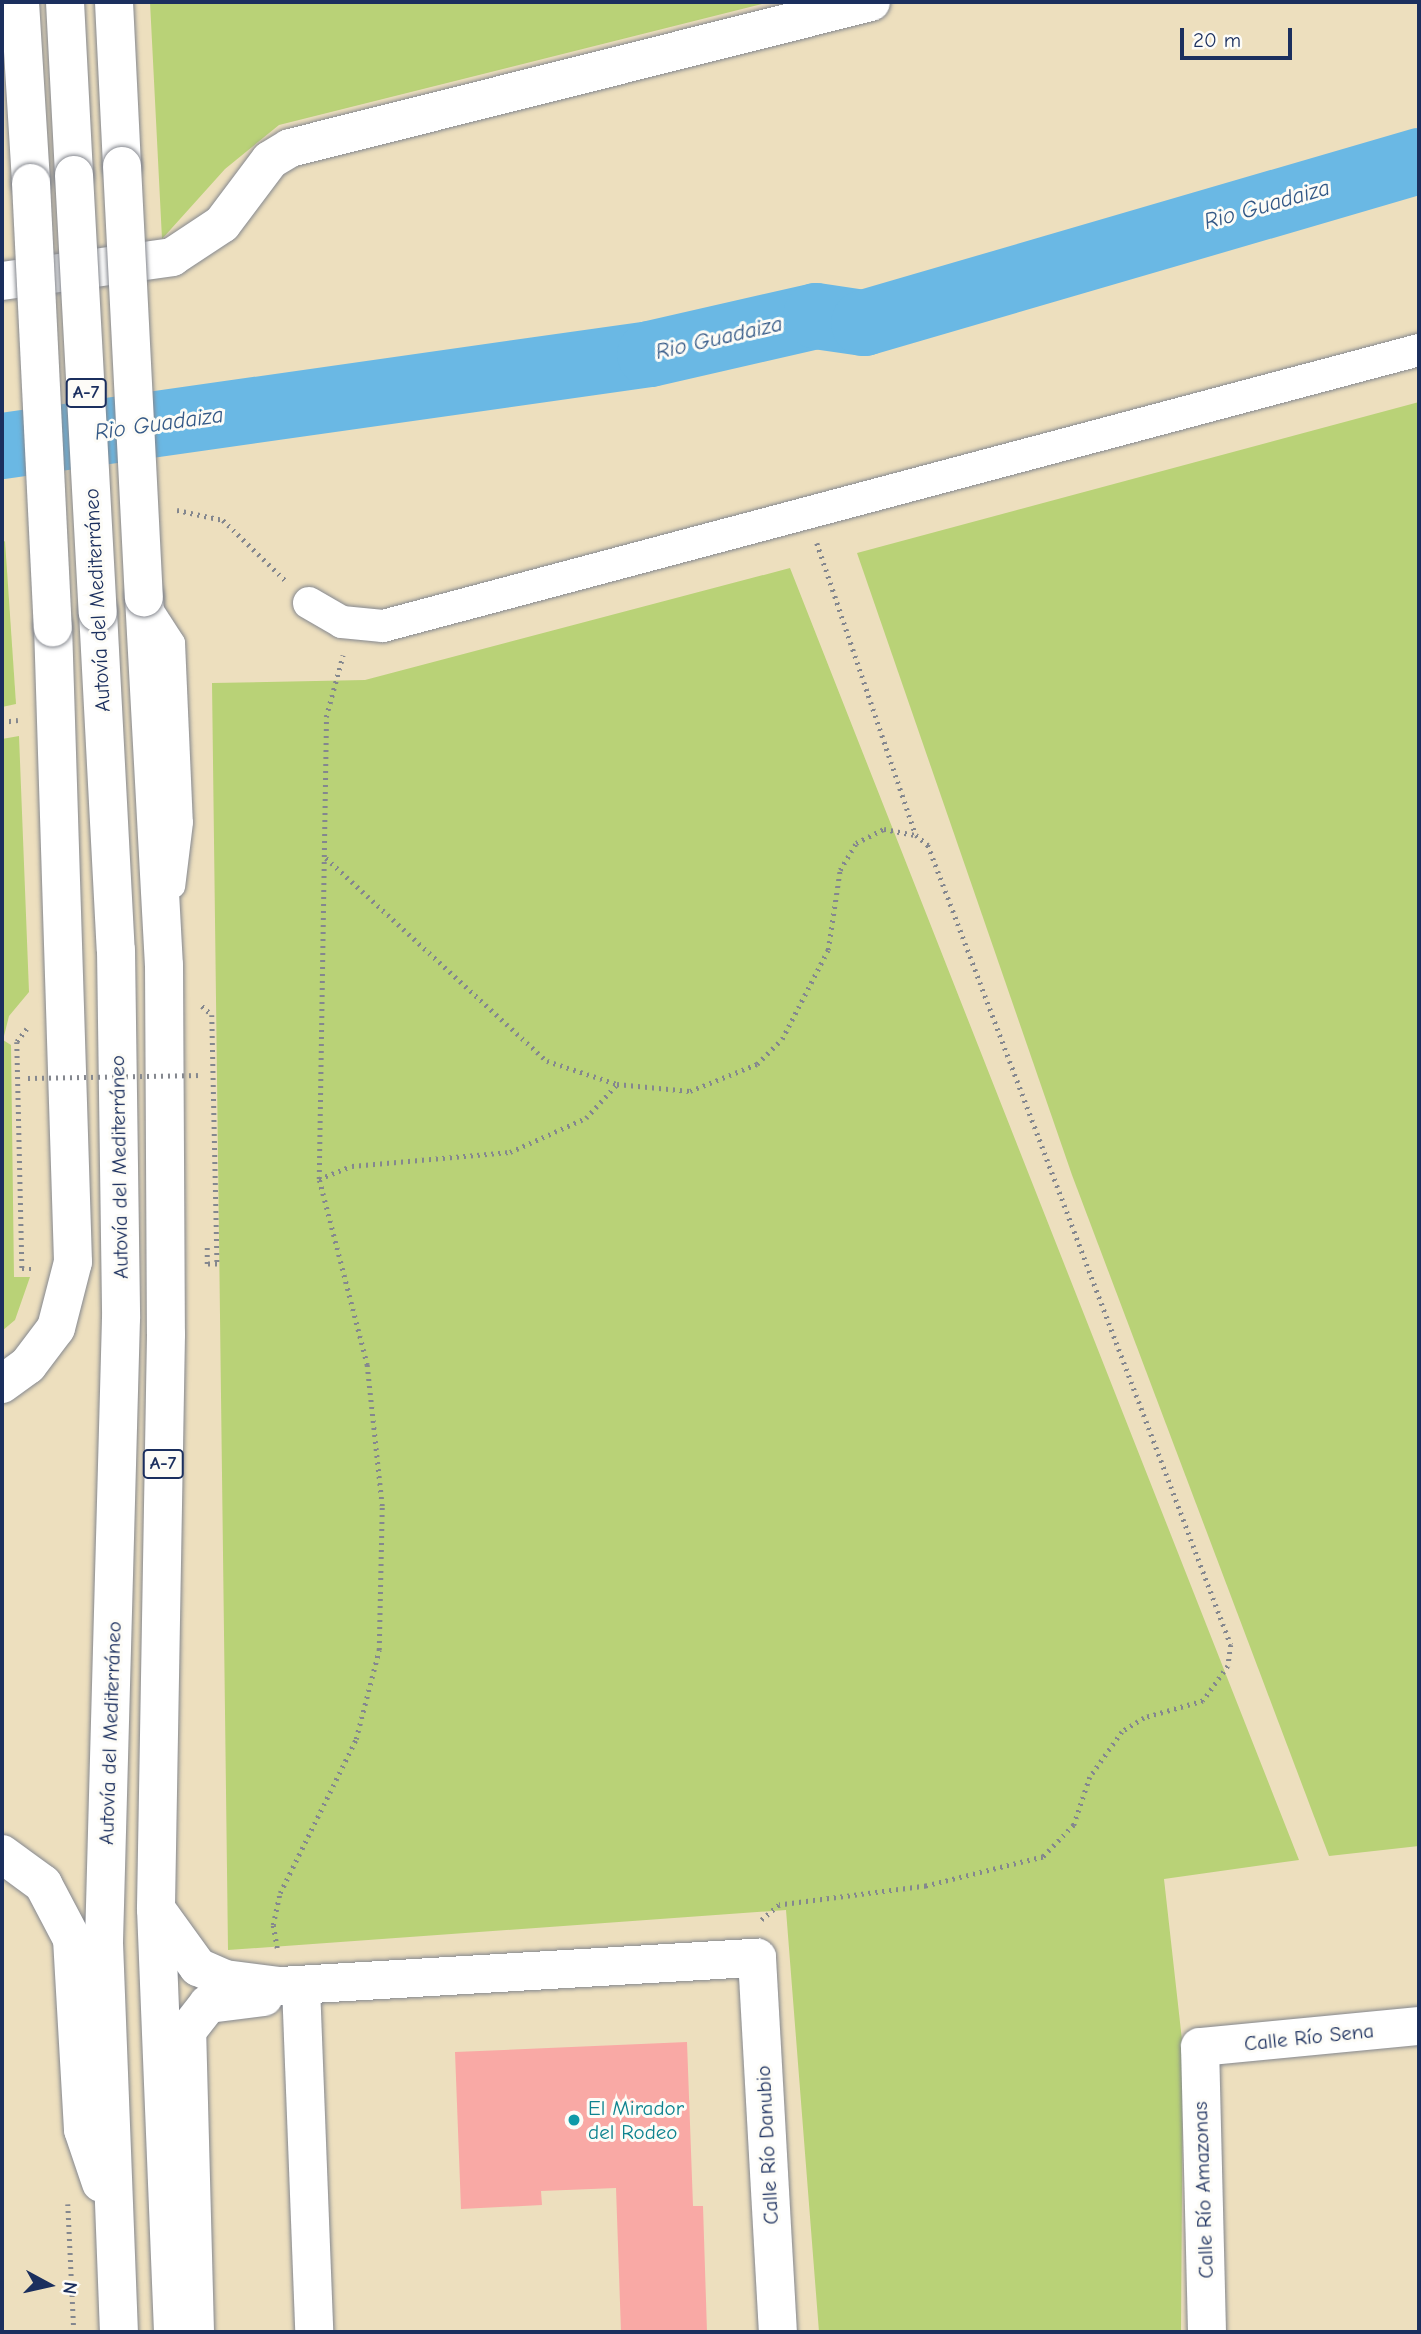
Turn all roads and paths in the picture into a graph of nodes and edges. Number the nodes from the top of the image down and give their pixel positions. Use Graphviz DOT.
graph roads {
  1 [pos="20,2"];
  2 [pos="65,2"];
  3 [pos="114,2"];
  4 [pos="872,2"];
  5 [pos="2,281"];
  6 [pos="1419,350"];
  7 [pos="807,513"];
  8 [pos="309,603"];
  9 [pos="344,651"];
  10 [pos="916,835"];
  11 [pos="327,858"];
  12 [pos="32,1024"];
  13 [pos="203,1075"];
  14 [pos="617,1084"];
  15 [pos="28,1092"];
  16 [pos="29,1106"];
  17 [pos="29,1119"];
  18 [pos="319,1179"];
  19 [pos="32,1256"];
  20 [pos="2,1384"];
  21 [pos="2,1854"];
  22 [pos="156,1909"];
  23 [pos="757,1958"];
  24 [pos="291,1986"];
  25 [pos="1419,2026"];
  26 [pos="1200,2048"];
  27 [pos="115,2222"];
  28 [pos="119,2332"];
  29 [pos="173,2332"];
  30 [pos="195,2332"];
  31 [pos="314,2332"];
  32 [pos="778,2332"];
  33 [pos="1207,2332"];
  1 -- 20 [label="main road, bridge"];
  2 -- 27 [label="main road, Autovía del Mediterráneo / A-7, bridge"];
  3 -- 22 [label="main road, A-7, bridge"];
  4 -- 5 [label="main road"];
  6 -- 7 [label="street"];
  7 -- 8 [label="street"];
  7 -- 10 [label="path"];
  9 -- 11 [label="path"];
  10 -- 14 [label="path"];
  10 -- 23 [label="path"];
  11 -- 14 [label="path"];
  11 -- 18 [label="path"];
  12 -- 19 [label="path"];
  13 -- 15 [label="path, bridge"];
  14 -- 18 [label="path"];
  16 -- 17 [label="path"];
  18 -- 24 [label="path"];
  21 -- 27 [label="main road"];
  22 -- 24 [label="main road"];
  22 -- 29 [label="main road, A-7"];
  23 -- 24 [label="main road"];
  23 -- 32 [label="main road, Calle Río Danubio"];
  24 -- 30 [label="main road"];
  24 -- 31 [label="main road"];
  25 -- 26 [label="main road, Calle Río Sena"];
  26 -- 33 [label="main road, Calle Río Amazonas"];
  27 -- 28 [label="main road, Autovía del Mediterráneo / A-7"];
}
